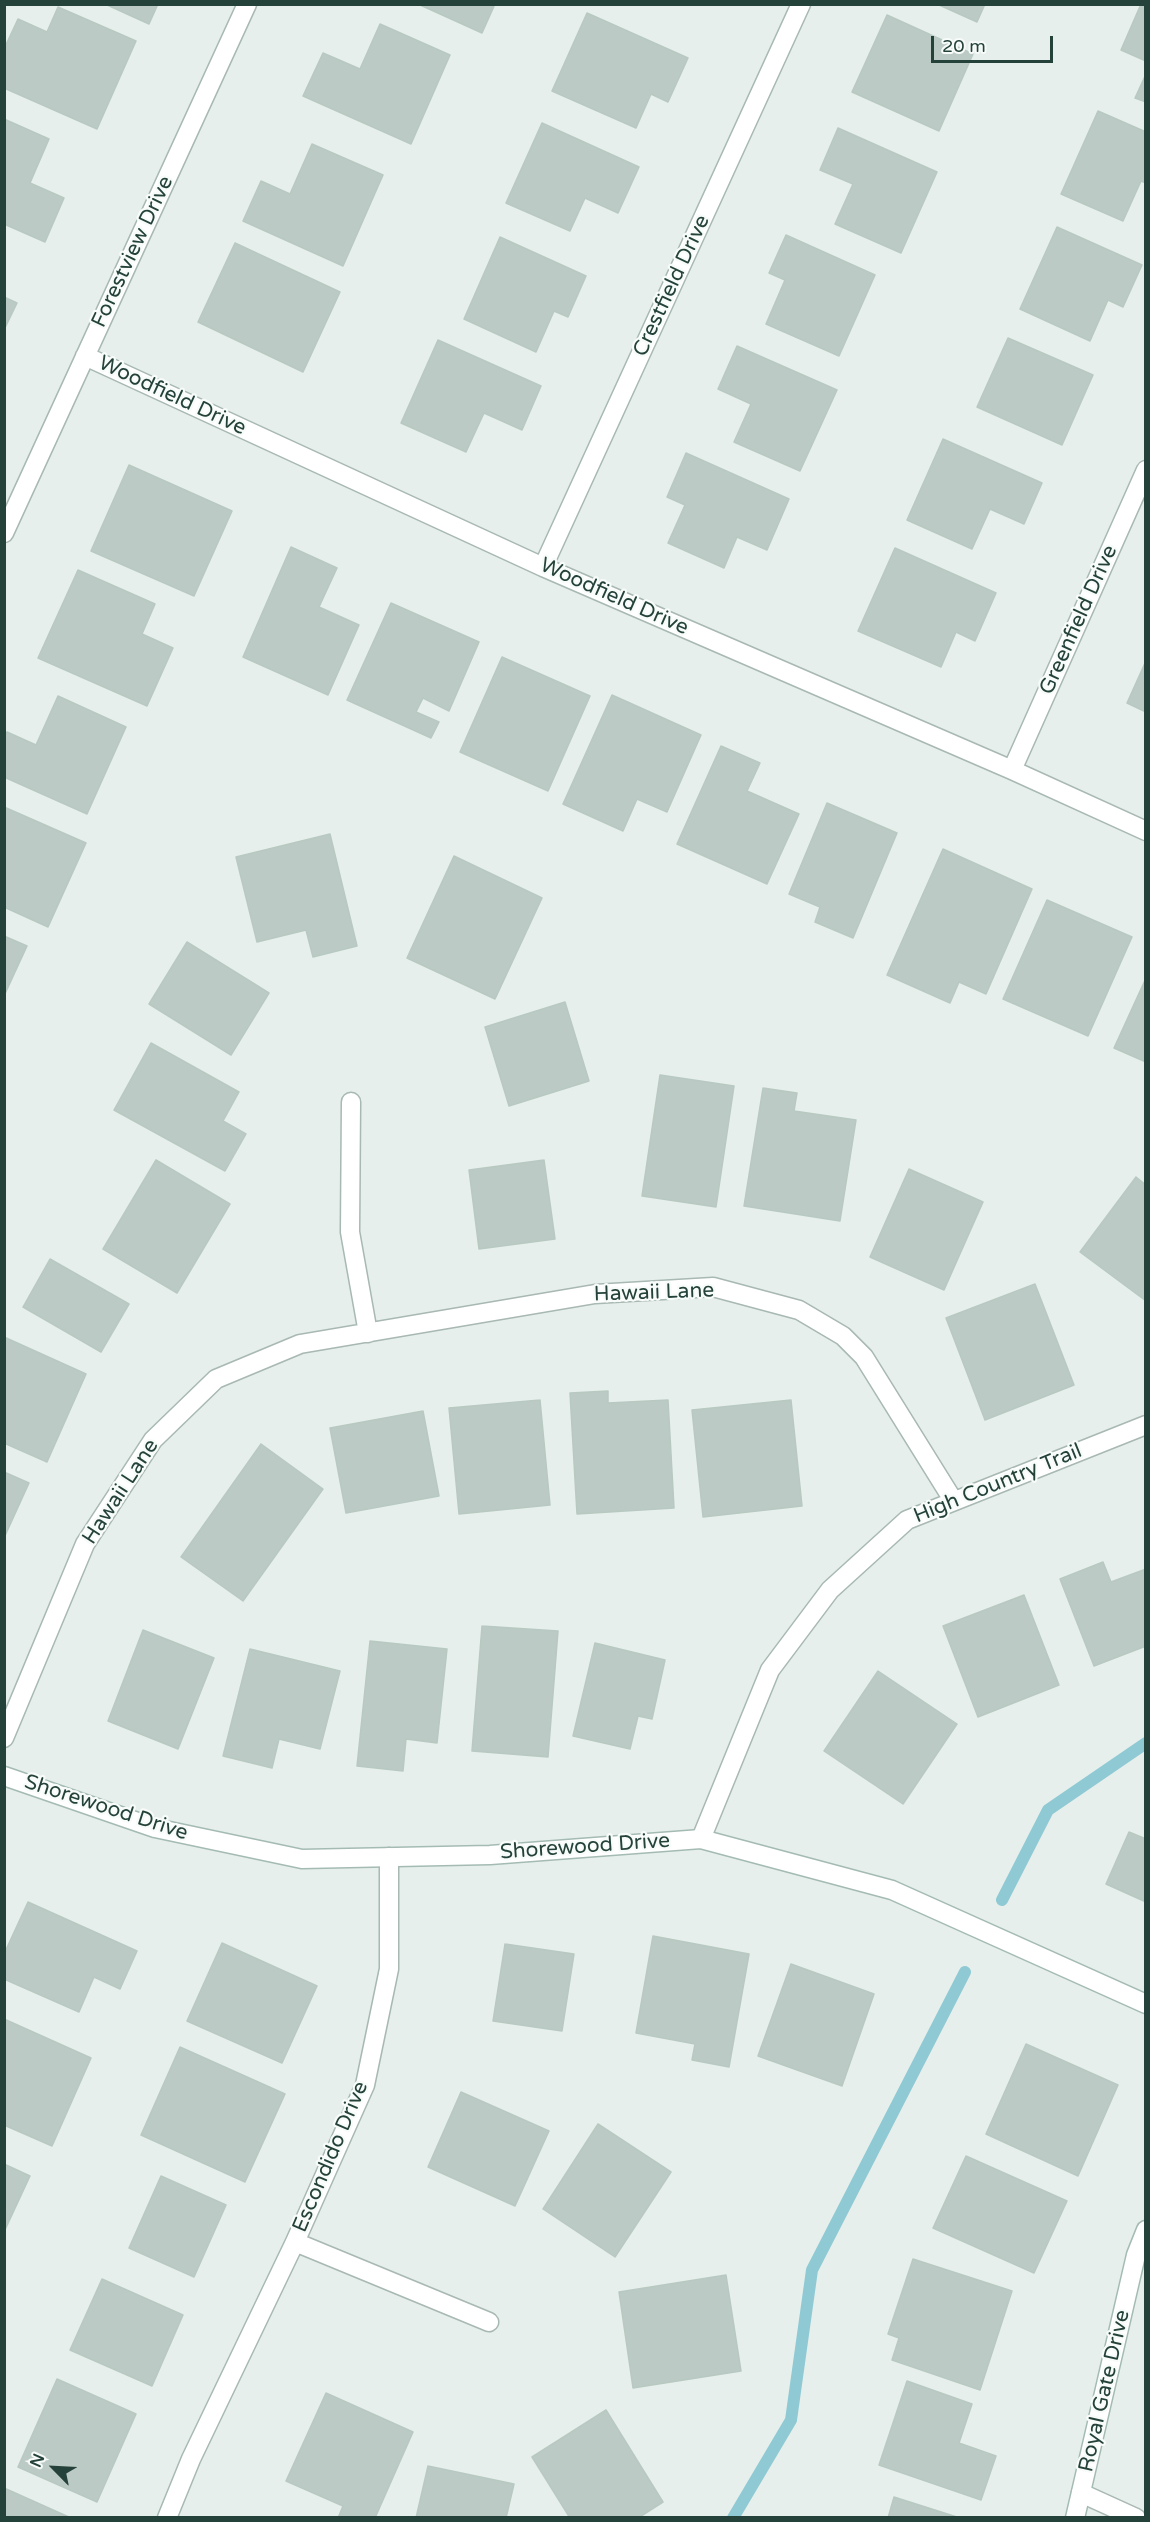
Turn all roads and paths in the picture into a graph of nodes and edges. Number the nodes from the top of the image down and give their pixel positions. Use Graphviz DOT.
graph roads {
  1 [pos="248,4"];
  2 [pos="801,4"];
  3 [pos="85,356"];
  4 [pos="1146,470"];
  5 [pos="4,533"];
  6 [pos="543,567"];
  7 [pos="1012,770"];
  8 [pos="1146,831"];
  9 [pos="351,1102"];
  10 [pos="368,1333"];
  11 [pos="1146,1425"];
  12 [pos="954,1500"];
  13 [pos="4,1738"];
  14 [pos="4,1776"];
  15 [pos="701,1839"];
  16 [pos="389,1857"];
  17 [pos="1146,2004"];
  18 [pos="1146,2230"];
  19 [pos="295,2242"];
  20 [pos="489,2322"];
  21 [pos="1081,2493"];
  22 [pos="167,2517"];
  23 [pos="1075,2517"];
  24 [pos="1136,2517"];
  1 -- 3 [label="street, Forestview Drive"];
  2 -- 6 [label="street, Crestfield Drive"];
  3 -- 5 [label="street, Forestview Drive"];
  3 -- 6 [label="street, Woodfield Drive"];
  4 -- 7 [label="street, Greenfield Drive"];
  6 -- 7 [label="street, Woodfield Drive"];
  7 -- 8 [label="street, Woodfield Drive"];
  9 -- 10 [label="street"];
  10 -- 12 [label="street, Hawaii Lane"];
  10 -- 13 [label="street, Hawaii Lane"];
  11 -- 12 [label="street, High Country Trail"];
  12 -- 15 [label="street, High Country Trail"];
  14 -- 16 [label="street, Shorewood Drive"];
  15 -- 16 [label="street, Shorewood Drive"];
  15 -- 17 [label="street, Shorewood Drive"];
  16 -- 19 [label="street, Escondido Drive"];
  18 -- 21 [label="street, Royal Gate Drive"];
  19 -- 20 [label="street, Escondido Drive"];
  19 -- 22 [label="street, Escondido Drive"];
  21 -- 23 [label="street, Royal Gate Drive"];
  21 -- 24 [label="street"];
}
